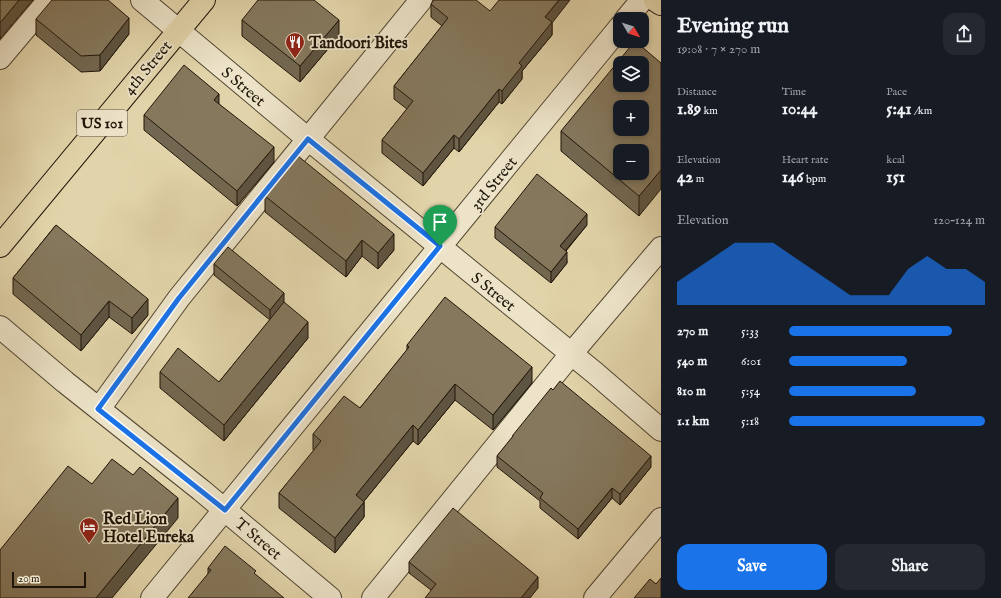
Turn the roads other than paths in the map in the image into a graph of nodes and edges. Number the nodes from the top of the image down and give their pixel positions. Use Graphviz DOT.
graph roads {
  1 [pos="49,0"];
  2 [pos="142,0"];
  3 [pos="204,0"];
  4 [pos="421,0"];
  5 [pos="642,0"];
  6 [pos="655,0"];
  7 [pos="661,4"];
  8 [pos="632,12"];
  9 [pos="178,31"];
  10 [pos="613,36"];
  11 [pos="0,58"];
  12 [pos="308,139"];
  13 [pos="0,246"];
  14 [pos="440,246"];
  15 [pos="661,248"];
  16 [pos="0,328"];
  17 [pos="571,354"];
  18 [pos="98,409"];
  19 [pos="661,430"];
  20 [pos="225,510"];
  21 [pos="661,519"];
  22 [pos="152,598"];
  23 [pos="330,598"];
  24 [pos="373,598"];
  25 [pos="595,598"];
  1 -- 11 [label="street"];
  2 -- 9 [label="street, S Street"];
  3 -- 9 [label="main road, 4th Street / US 101"];
  4 -- 12 [label="street"];
  5 -- 8 [label="street"];
  6 -- 7 [label="main road"];
  9 -- 12 [label="street, S Street"];
  9 -- 13 [label="main road, 4th Street / US 101"];
  10 -- 14 [label="street, 3rd Street"];
  12 -- 14 [label="street, S Street"];
  12 -- 18 [label="street"];
  14 -- 17 [label="street, S Street"];
  14 -- 20 [label="street, 3rd Street"];
  15 -- 17 [label="street"];
  16 -- 18 [label="street, T Street"];
  17 -- 19 [label="street, S Street"];
  17 -- 24 [label="street"];
  18 -- 20 [label="street, T Street"];
  20 -- 22 [label="street, 3rd Street"];
  20 -- 23 [label="street, T Street"];
  21 -- 25 [label="street"];
}
